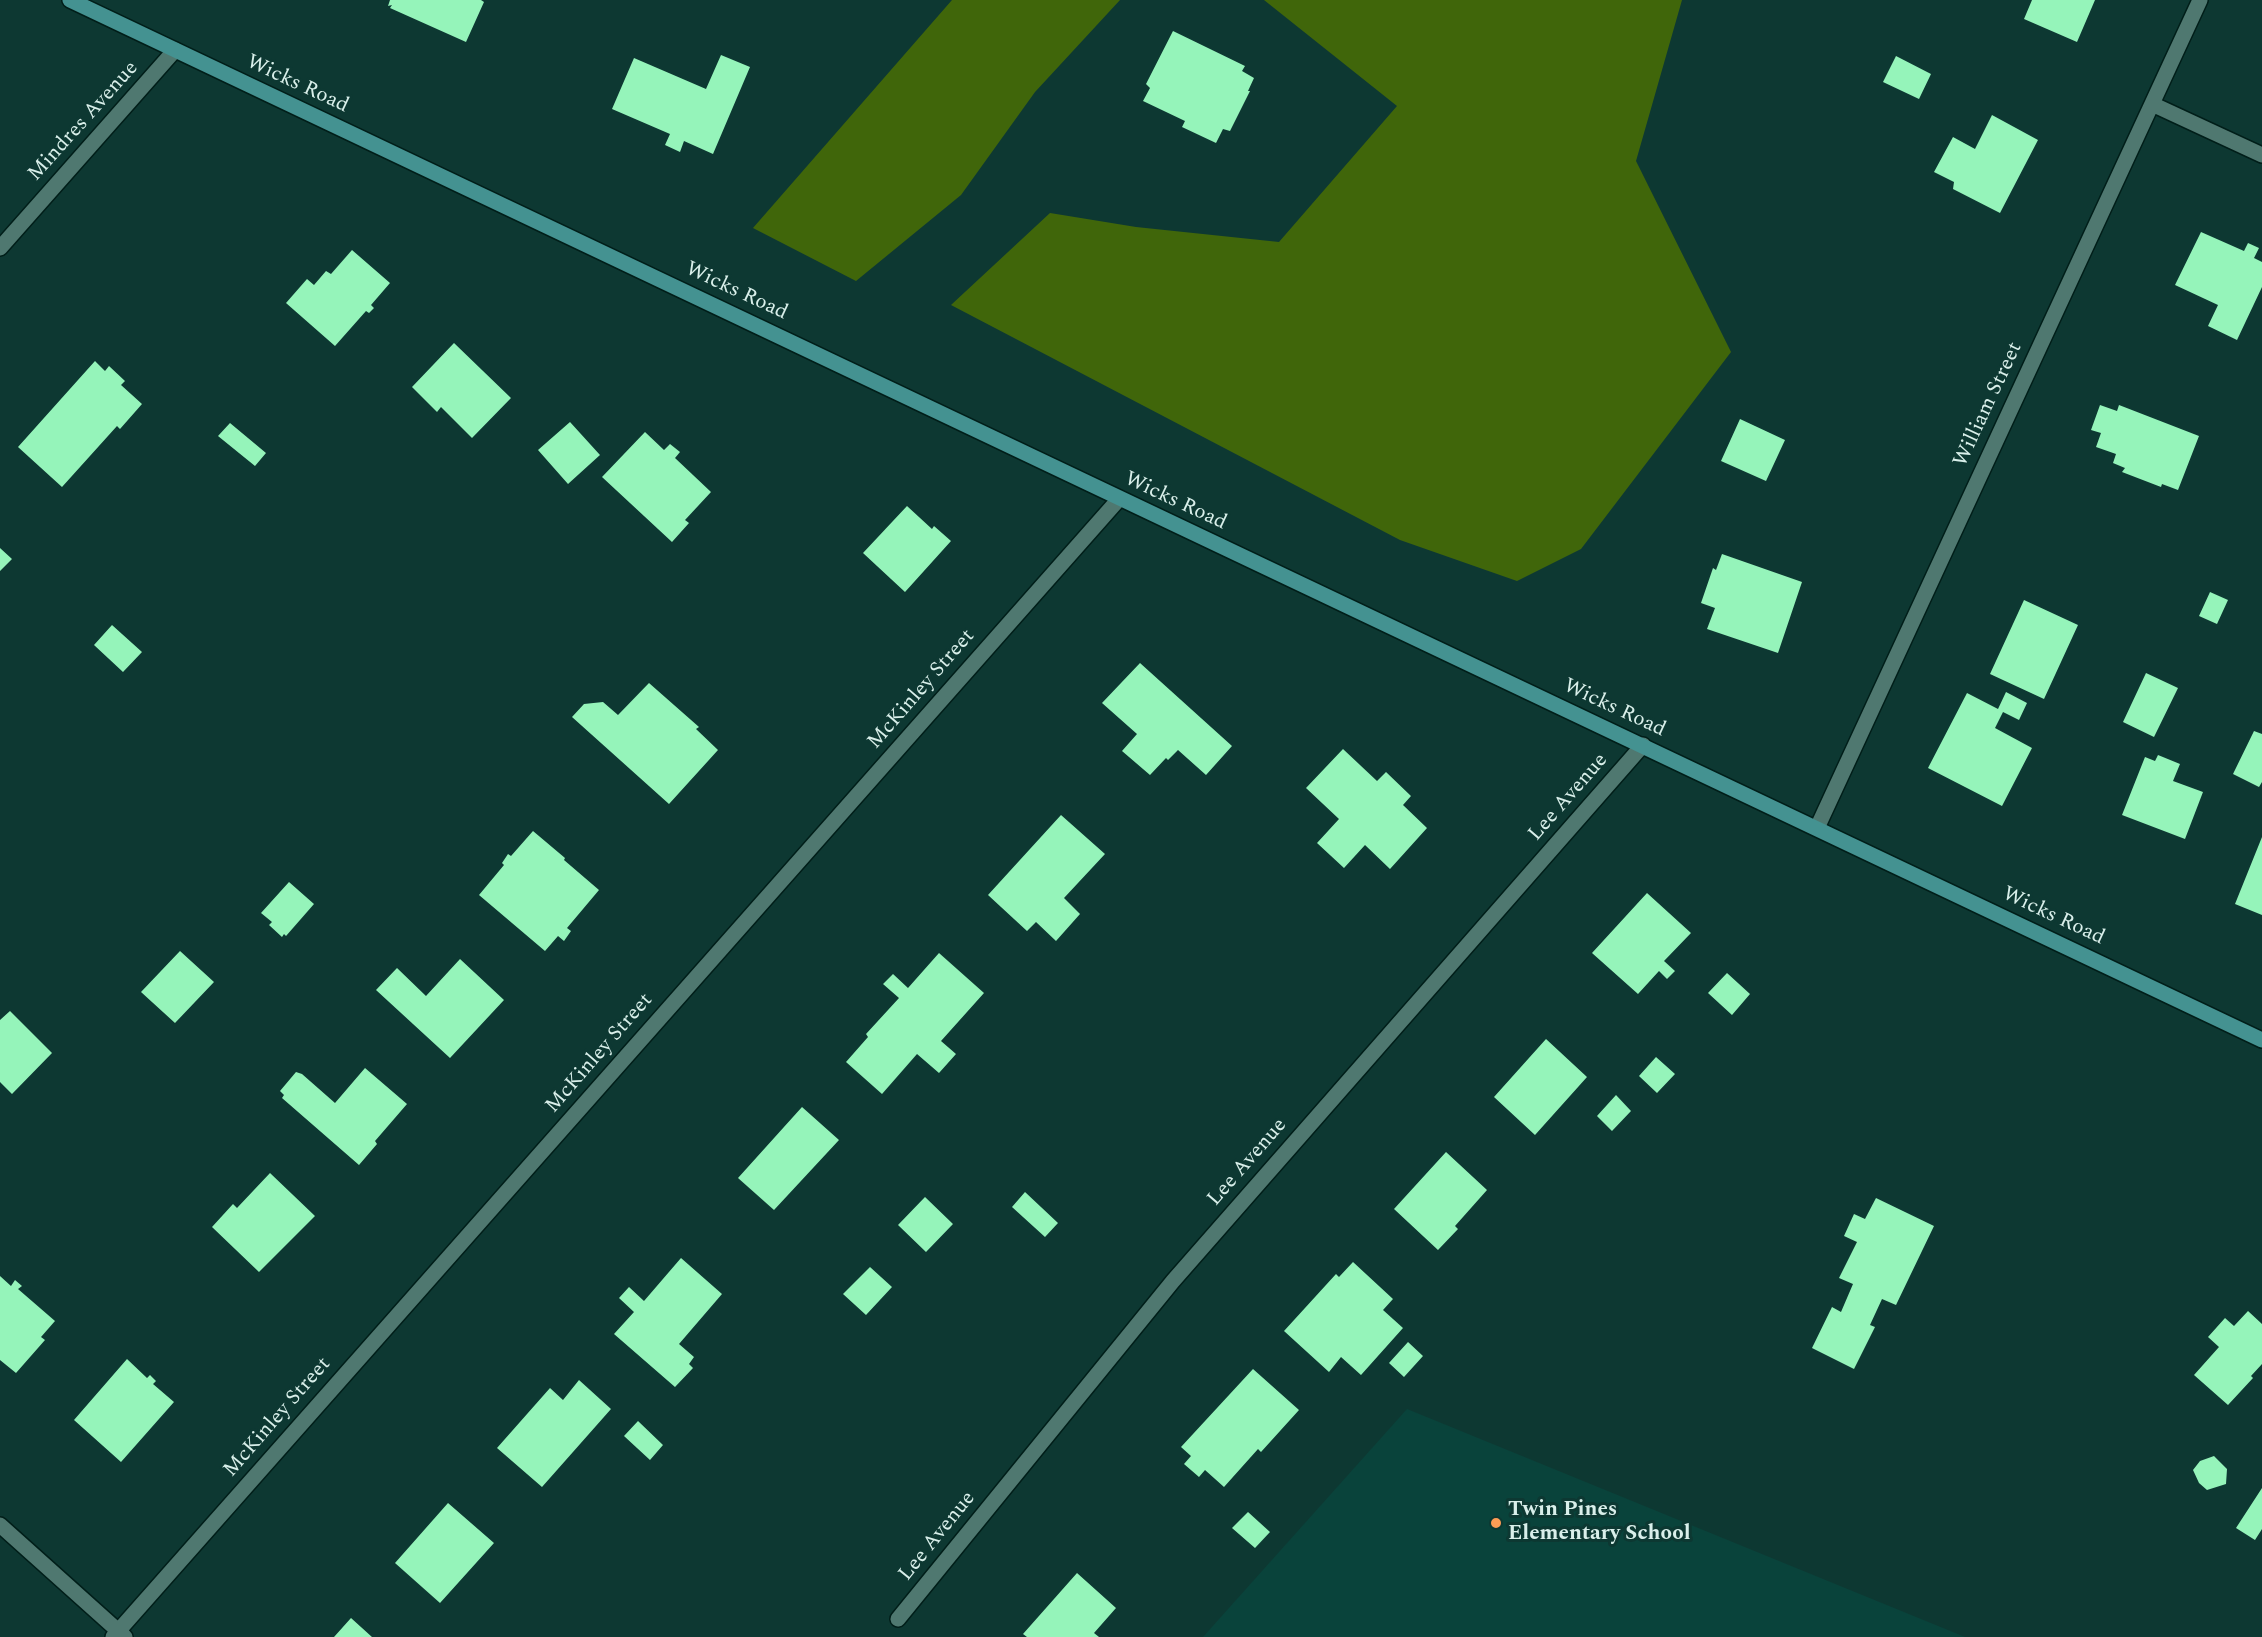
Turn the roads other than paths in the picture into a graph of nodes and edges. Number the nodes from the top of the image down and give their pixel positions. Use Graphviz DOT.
graph roads {
  1 [pos="70,0"];
  2 [pos="2200,0"];
  3 [pos="175,50"];
  4 [pos="2152,104"];
  5 [pos="2262,156"];
  6 [pos="0,248"];
  7 [pos="1119,499"];
  8 [pos="1643,745"];
  9 [pos="1817,828"];
  10 [pos="2262,1040"];
  11 [pos="0,1525"];
  12 [pos="898,1619"];
  13 [pos="119,1635"];
  1 -- 3 [label="main road, Wicks Road"];
  2 -- 4 [label="street, William Street"];
  3 -- 6 [label="street, Mindres Avenue"];
  3 -- 7 [label="main road, Wicks Road"];
  4 -- 5 [label="street"];
  4 -- 9 [label="street, William Street"];
  7 -- 8 [label="main road, Wicks Road"];
  7 -- 13 [label="street, McKinley Street"];
  8 -- 9 [label="main road, Wicks Road"];
  8 -- 12 [label="street, Lee Avenue"];
  9 -- 10 [label="main road, Wicks Road"];
  11 -- 13 [label="street"];
}
